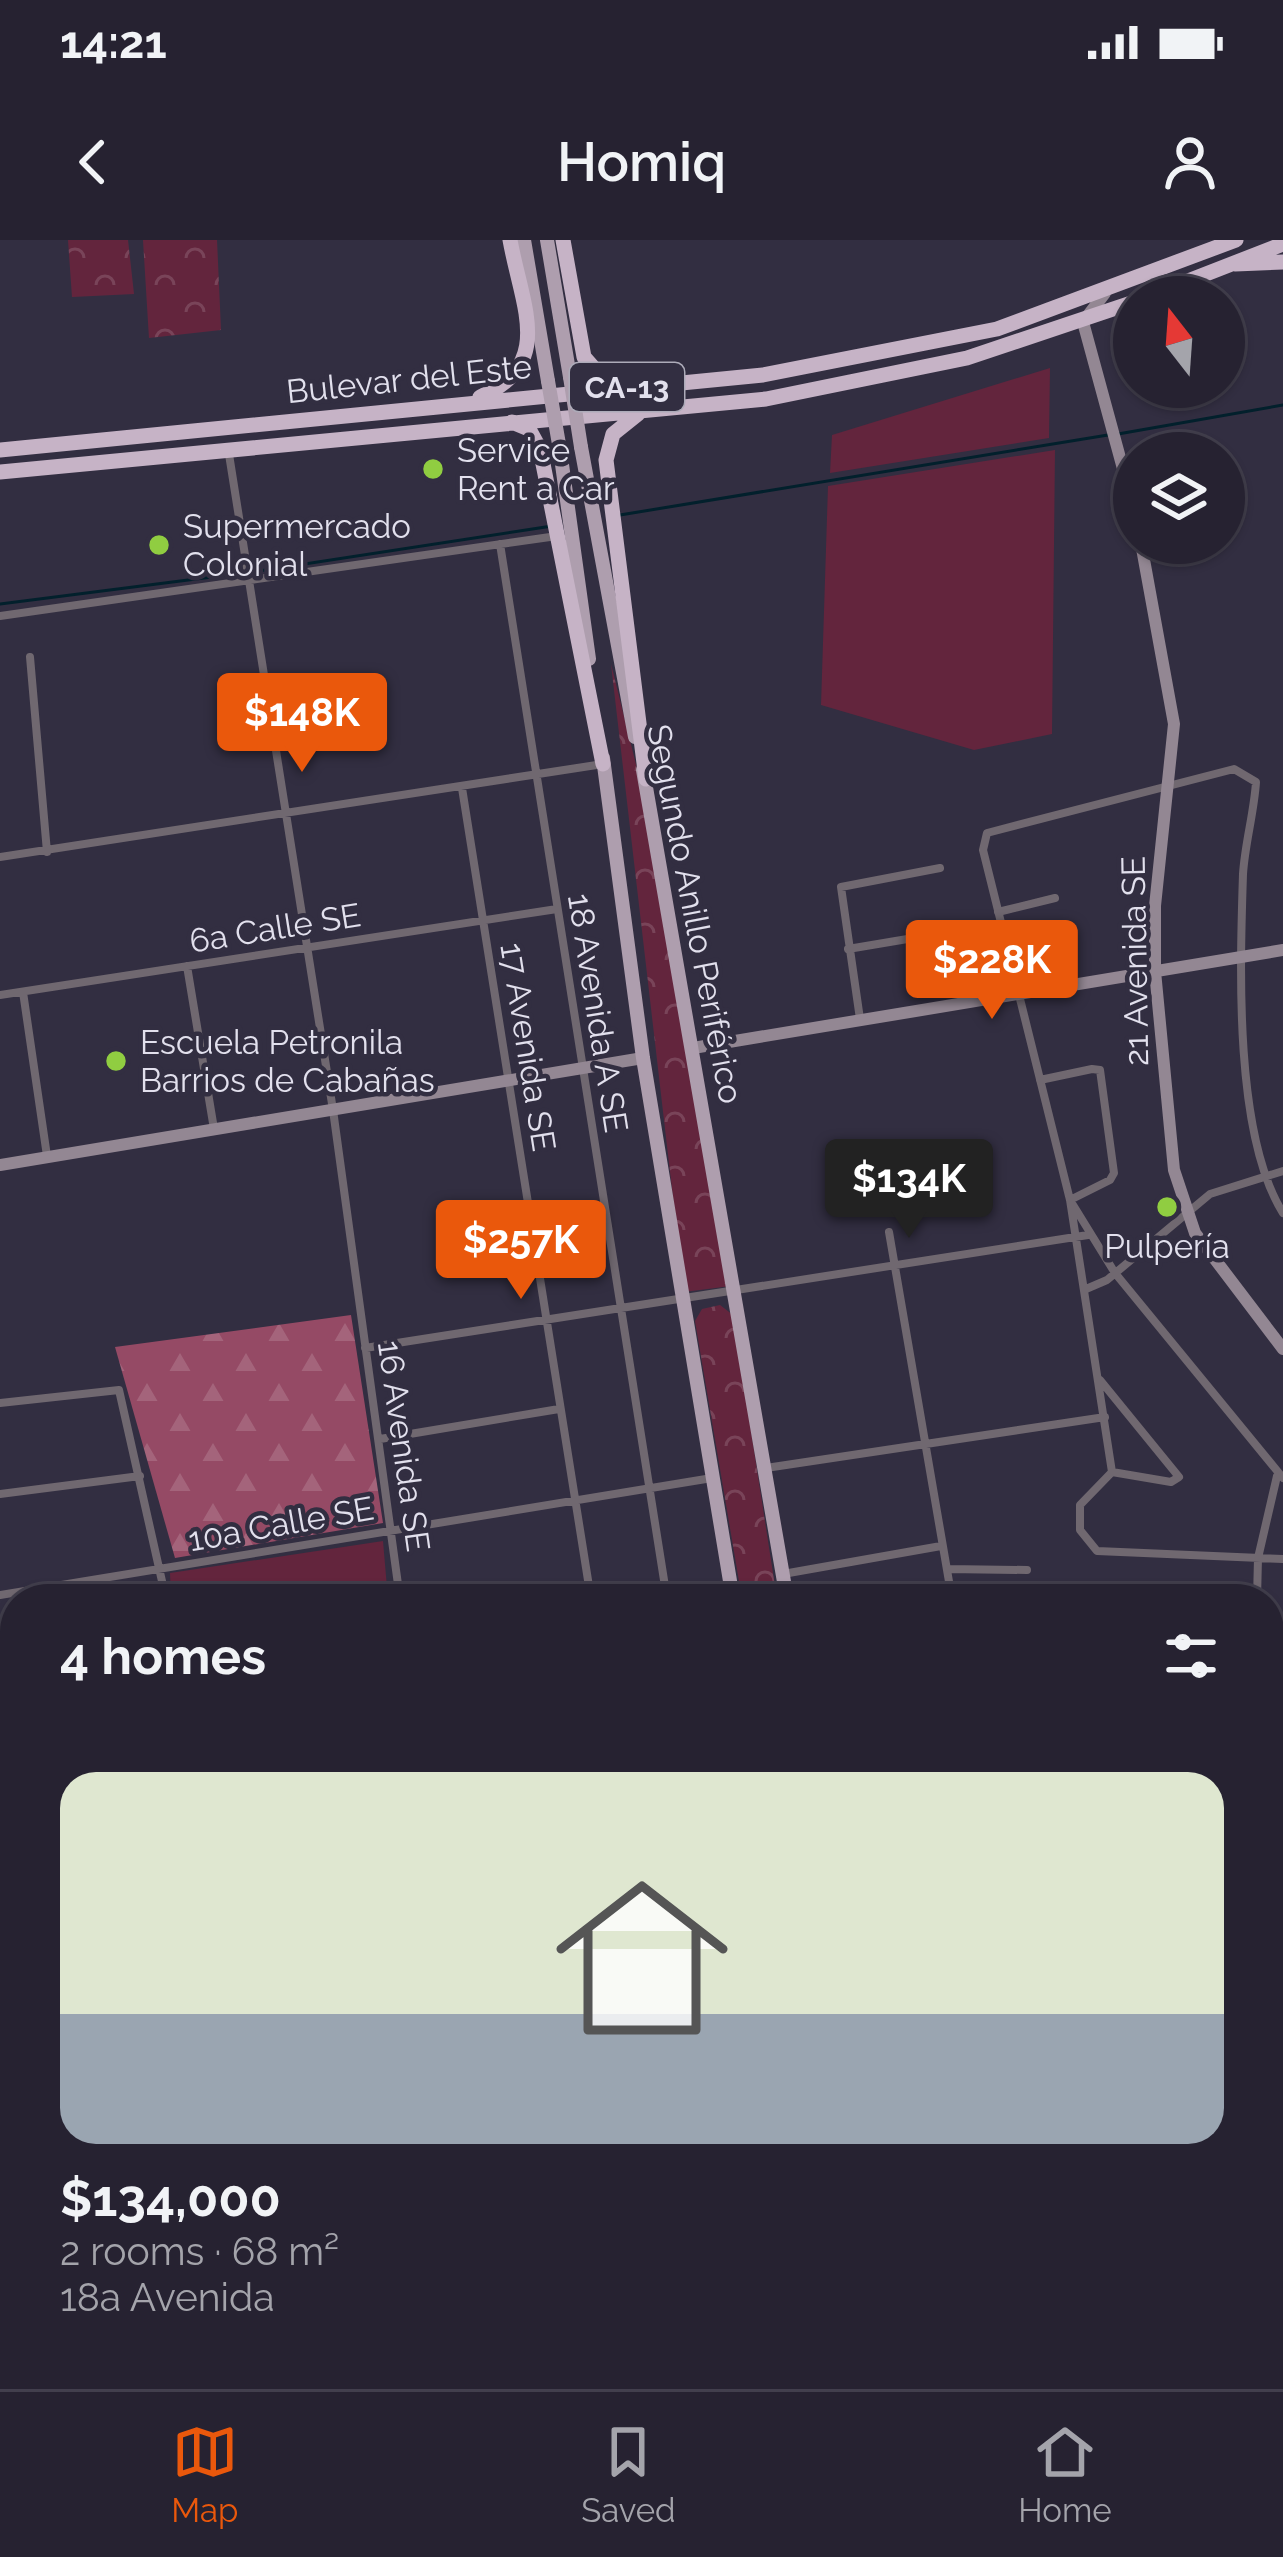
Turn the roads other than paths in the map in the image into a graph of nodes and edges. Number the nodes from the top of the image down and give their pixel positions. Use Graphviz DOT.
graph roads {
  1 [pos="510,240"];
  2 [pos="524,240"];
  3 [pos="547,240"];
  4 [pos="563,240"];
  5 [pos="1236,240"];
  6 [pos="1283,244"];
  7 [pos="1283,262"];
  8 [pos="1232,264"];
  9 [pos="1201,276"];
  10 [pos="1105,293"];
  11 [pos="1113,310"];
  12 [pos="1083,322"];
  13 [pos="612,389"];
  14 [pos="469,402"];
  15 [pos="649,410"];
  16 [pos="509,421"];
  17 [pos="1116,432"];
  18 [pos="228,447"];
  19 [pos="0,450"];
  20 [pos="0,472"];
  21 [pos="558,536"];
  22 [pos="500,544"];
  23 [pos="1146,564"];
  24 [pos="249,581"];
  25 [pos="0,616"];
  26 [pos="30,657"];
  27 [pos="603,764"];
  28 [pos="537,775"];
  29 [pos="646,778"];
  30 [pos="1171,786"];
  31 [pos="462,788"];
  32 [pos="286,816"];
  33 [pos="47,851"];
  34 [pos="0,857"];
  35 [pos="940,868"];
  36 [pos="1055,898"];
  37 [pos="557,909"];
  38 [pos="998,912"];
  39 [pos="483,921"];
  40 [pos="955,931"];
  41 [pos="307,948"];
  42 [pos="848,949"];
  43 [pos="1283,950"];
  44 [pos="1245,955"];
  45 [pos="187,966"];
  46 [pos="1155,971"];
  47 [pos="22,992"];
  48 [pos="1018,993"];
  49 [pos="0,995"];
  50 [pos="860,1019"];
  51 [pos="693,1048"];
  52 [pos="643,1058"];
  53 [pos="582,1068"];
  54 [pos="508,1080"];
  55 [pos="1040,1080"];
  56 [pos="333,1110"];
  57 [pos="214,1130"];
  58 [pos="46,1157"];
  59 [pos="0,1165"];
  60 [pos="1283,1172"];
  61 [pos="1265,1175"];
  62 [pos="1070,1199"];
  63 [pos="1283,1213"];
  64 [pos="1186,1215"];
  65 [pos="889,1232"];
  66 [pos="1088,1235"];
  67 [pos="1077,1237"];
  68 [pos="894,1265"];
  69 [pos="1115,1273"];
  70 [pos="1086,1289"];
  71 [pos="737,1290"];
  72 [pos="684,1298"];
  73 [pos="620,1308"];
  74 [pos="546,1320"];
  75 [pos="365,1348"];
  76 [pos="1283,1349"];
  77 [pos="1099,1377"];
  78 [pos="0,1403"];
  79 [pos="559,1409"];
  80 [pos="1105,1417"];
  81 [pos="380,1439"];
  82 [pos="922,1444"];
  83 [pos="766,1468"];
  84 [pos="1112,1472"];
  85 [pos="140,1476"];
  86 [pos="1280,1477"];
  87 [pos="712,1478"];
  88 [pos="649,1488"];
  89 [pos="0,1494"];
  90 [pos="575,1501"];
  91 [pos="394,1529"];
  92 [pos="941,1546"];
  93 [pos="1258,1558"];
  94 [pos="1283,1558"];
  95 [pos="163,1569"];
  96 [pos="947,1569"];
  97 [pos="1027,1570"];
  98 [pos="783,1574"];
  99 [pos="69,1584"];
  100 [pos="164,1584"];
  101 [pos="399,1584"];
  102 [pos="589,1584"];
  103 [pos="665,1584"];
  104 [pos="730,1584"];
  105 [pos="785,1584"];
  106 [pos="950,1584"];
  107 [pos="1257,1584"];
  1 -- 14 [label="highway"];
  2 -- 27 [label="main road, Segundo Anillo Periférico, bridge"];
  3 -- 29 [label="main road, Segundo Anillo Periférico, bridge"];
  4 -- 13 [label="highway"];
  5 -- 10 [label="highway, Bulevar del Este / CA-13"];
  6 -- 8 [label="highway"];
  7 -- 8 [label="highway"];
  8 -- 9 [label="highway"];
  10 -- 12 [label="street"];
  10 -- 13 [label="highway, Bulevar del Este / CA-13"];
  11 -- 12 [label="highway, Bulevar del Este / CA-13"];
  12 -- 15 [label="highway, Bulevar del Este / CA-13"];
  12 -- 17 [label="street"];
  13 -- 14 [label="highway, Bulevar del Este / CA-13"];
  14 -- 19 [label="highway, Bulevar del Este / CA-13"];
  15 -- 16 [label="highway, Bulevar del Este / CA-13"];
  15 -- 29 [label="highway"];
  16 -- 18 [label="highway, Bulevar del Este / CA-13"];
  16 -- 21 [label="highway"];
  18 -- 20 [label="highway, Bulevar del Este / CA-13"];
  18 -- 24 [label="street, 16 Avenida SE"];
  21 -- 22 [label="street"];
  21 -- 27 [label="highway"];
  22 -- 24 [label="street"];
  22 -- 28 [label="street, 18 Avenida A SE"];
  23 -- 30 [label="street, 21 Avenida SE"];
  24 -- 25 [label="street"];
  24 -- 32 [label="street, 16 Avenida SE"];
  26 -- 33 [label="street"];
  27 -- 28 [label="street"];
  27 -- 52 [label="main road, Segundo Anillo Periférico"];
  28 -- 31 [label="street"];
  28 -- 37 [label="street, 18 Avenida A SE"];
  29 -- 51 [label="main road, Segundo Anillo Periférico"];
  30 -- 38 [label="street"];
  30 -- 44 [label="street"];
  30 -- 46 [label="street, 21 Avenida SE"];
  31 -- 32 [label="street"];
  31 -- 39 [label="street, 17 Avenida SE"];
  32 -- 33 [label="street"];
  32 -- 41 [label="street, 16 Avenida SE"];
  33 -- 34 [label="street"];
  35 -- 42 [label="street"];
  36 -- 38 [label="street"];
  37 -- 39 [label="street, 6a Calle SE"];
  37 -- 53 [label="street, 18 Avenida A SE"];
  38 -- 48 [label="street"];
  39 -- 41 [label="street, 6a Calle SE"];
  39 -- 54 [label="street, 17 Avenida SE"];
  40 -- 42 [label="street"];
  41 -- 45 [label="street, 6a Calle SE"];
  41 -- 56 [label="street, 16 Avenida SE"];
  42 -- 50 [label="street"];
  43 -- 44 [label="street"];
  44 -- 46 [label="street"];
  44 -- 61 [label="street"];
  45 -- 47 [label="street, 6a Calle SE"];
  45 -- 57 [label="street"];
  46 -- 48 [label="street"];
  46 -- 64 [label="street, 21 Avenida SE"];
  47 -- 49 [label="street, 6a Calle SE"];
  47 -- 58 [label="street"];
  48 -- 50 [label="street"];
  48 -- 55 [label="street"];
  50 -- 51 [label="street"];
  51 -- 71 [label="main road, Segundo Anillo Periférico"];
  52 -- 53 [label="street"];
  52 -- 72 [label="main road, Segundo Anillo Periférico"];
  53 -- 54 [label="street"];
  53 -- 73 [label="street, 18 Avenida A SE"];
  54 -- 56 [label="street"];
  54 -- 74 [label="street, 17 Avenida SE"];
  55 -- 62 [label="street"];
  55 -- 62 [label="street"];
  56 -- 57 [label="street"];
  56 -- 75 [label="street, 16 Avenida SE"];
  57 -- 58 [label="street"];
  58 -- 59 [label="street"];
  60 -- 61 [label="street"];
  61 -- 63 [label="street"];
  61 -- 64 [label="street"];
  62 -- 66 [label="street"];
  62 -- 67 [label="street"];
  64 -- 69 [label="street"];
  64 -- 76 [label="street, 21 Avenida SE"];
  65 -- 68 [label="street"];
  66 -- 67 [label="street"];
  66 -- 69 [label="street"];
  67 -- 68 [label="street"];
  67 -- 70 [label="street"];
  68 -- 71 [label="street"];
  68 -- 82 [label="street"];
  69 -- 70 [label="street"];
  69 -- 86 [label="street"];
  70 -- 77 [label="street"];
  71 -- 72 [label="street"];
  71 -- 83 [label="main road, Segundo Anillo Periférico"];
  72 -- 73 [label="street"];
  72 -- 87 [label="main road, Segundo Anillo Periférico"];
  73 -- 74 [label="street"];
  73 -- 88 [label="street, 18 Avenida A SE"];
  74 -- 75 [label="street"];
  74 -- 79 [label="street, 17 Avenida SE"];
  75 -- 81 [label="street, 16 Avenida SE"];
  77 -- 80 [label="street"];
  77 -- 84 [label="street"];
  78 -- 85 [label="street"];
  79 -- 81 [label="street"];
  79 -- 90 [label="street, 17 Avenida SE"];
  80 -- 82 [label="street"];
  80 -- 84 [label="street"];
  81 -- 91 [label="street, 16 Avenida SE"];
  82 -- 83 [label="street"];
  82 -- 92 [label="street"];
  83 -- 98 [label="main road, Segundo Anillo Periférico"];
  84 -- 93 [label="street"];
  85 -- 89 [label="street"];
  85 -- 95 [label="street"];
  86 -- 93 [label="street"];
  87 -- 88 [label="street, 10a Calle SE"];
  87 -- 104 [label="main road, Segundo Anillo Periférico"];
  88 -- 90 [label="street, 10a Calle SE"];
  88 -- 103 [label="street, 18 Avenida A SE"];
  90 -- 91 [label="street, 10a Calle SE"];
  90 -- 102 [label="street, 17 Avenida SE"];
  91 -- 95 [label="street, 10a Calle SE"];
  91 -- 101 [label="street, 16 Avenida SE"];
  92 -- 96 [label="street"];
  92 -- 98 [label="street"];
  93 -- 94 [label="street"];
  93 -- 107 [label="street"];
  95 -- 99 [label="street, 10a Calle SE"];
  95 -- 100 [label="street"];
  96 -- 97 [label="street"];
  96 -- 106 [label="street"];
  98 -- 105 [label="main road, Segundo Anillo Periférico"];
}
